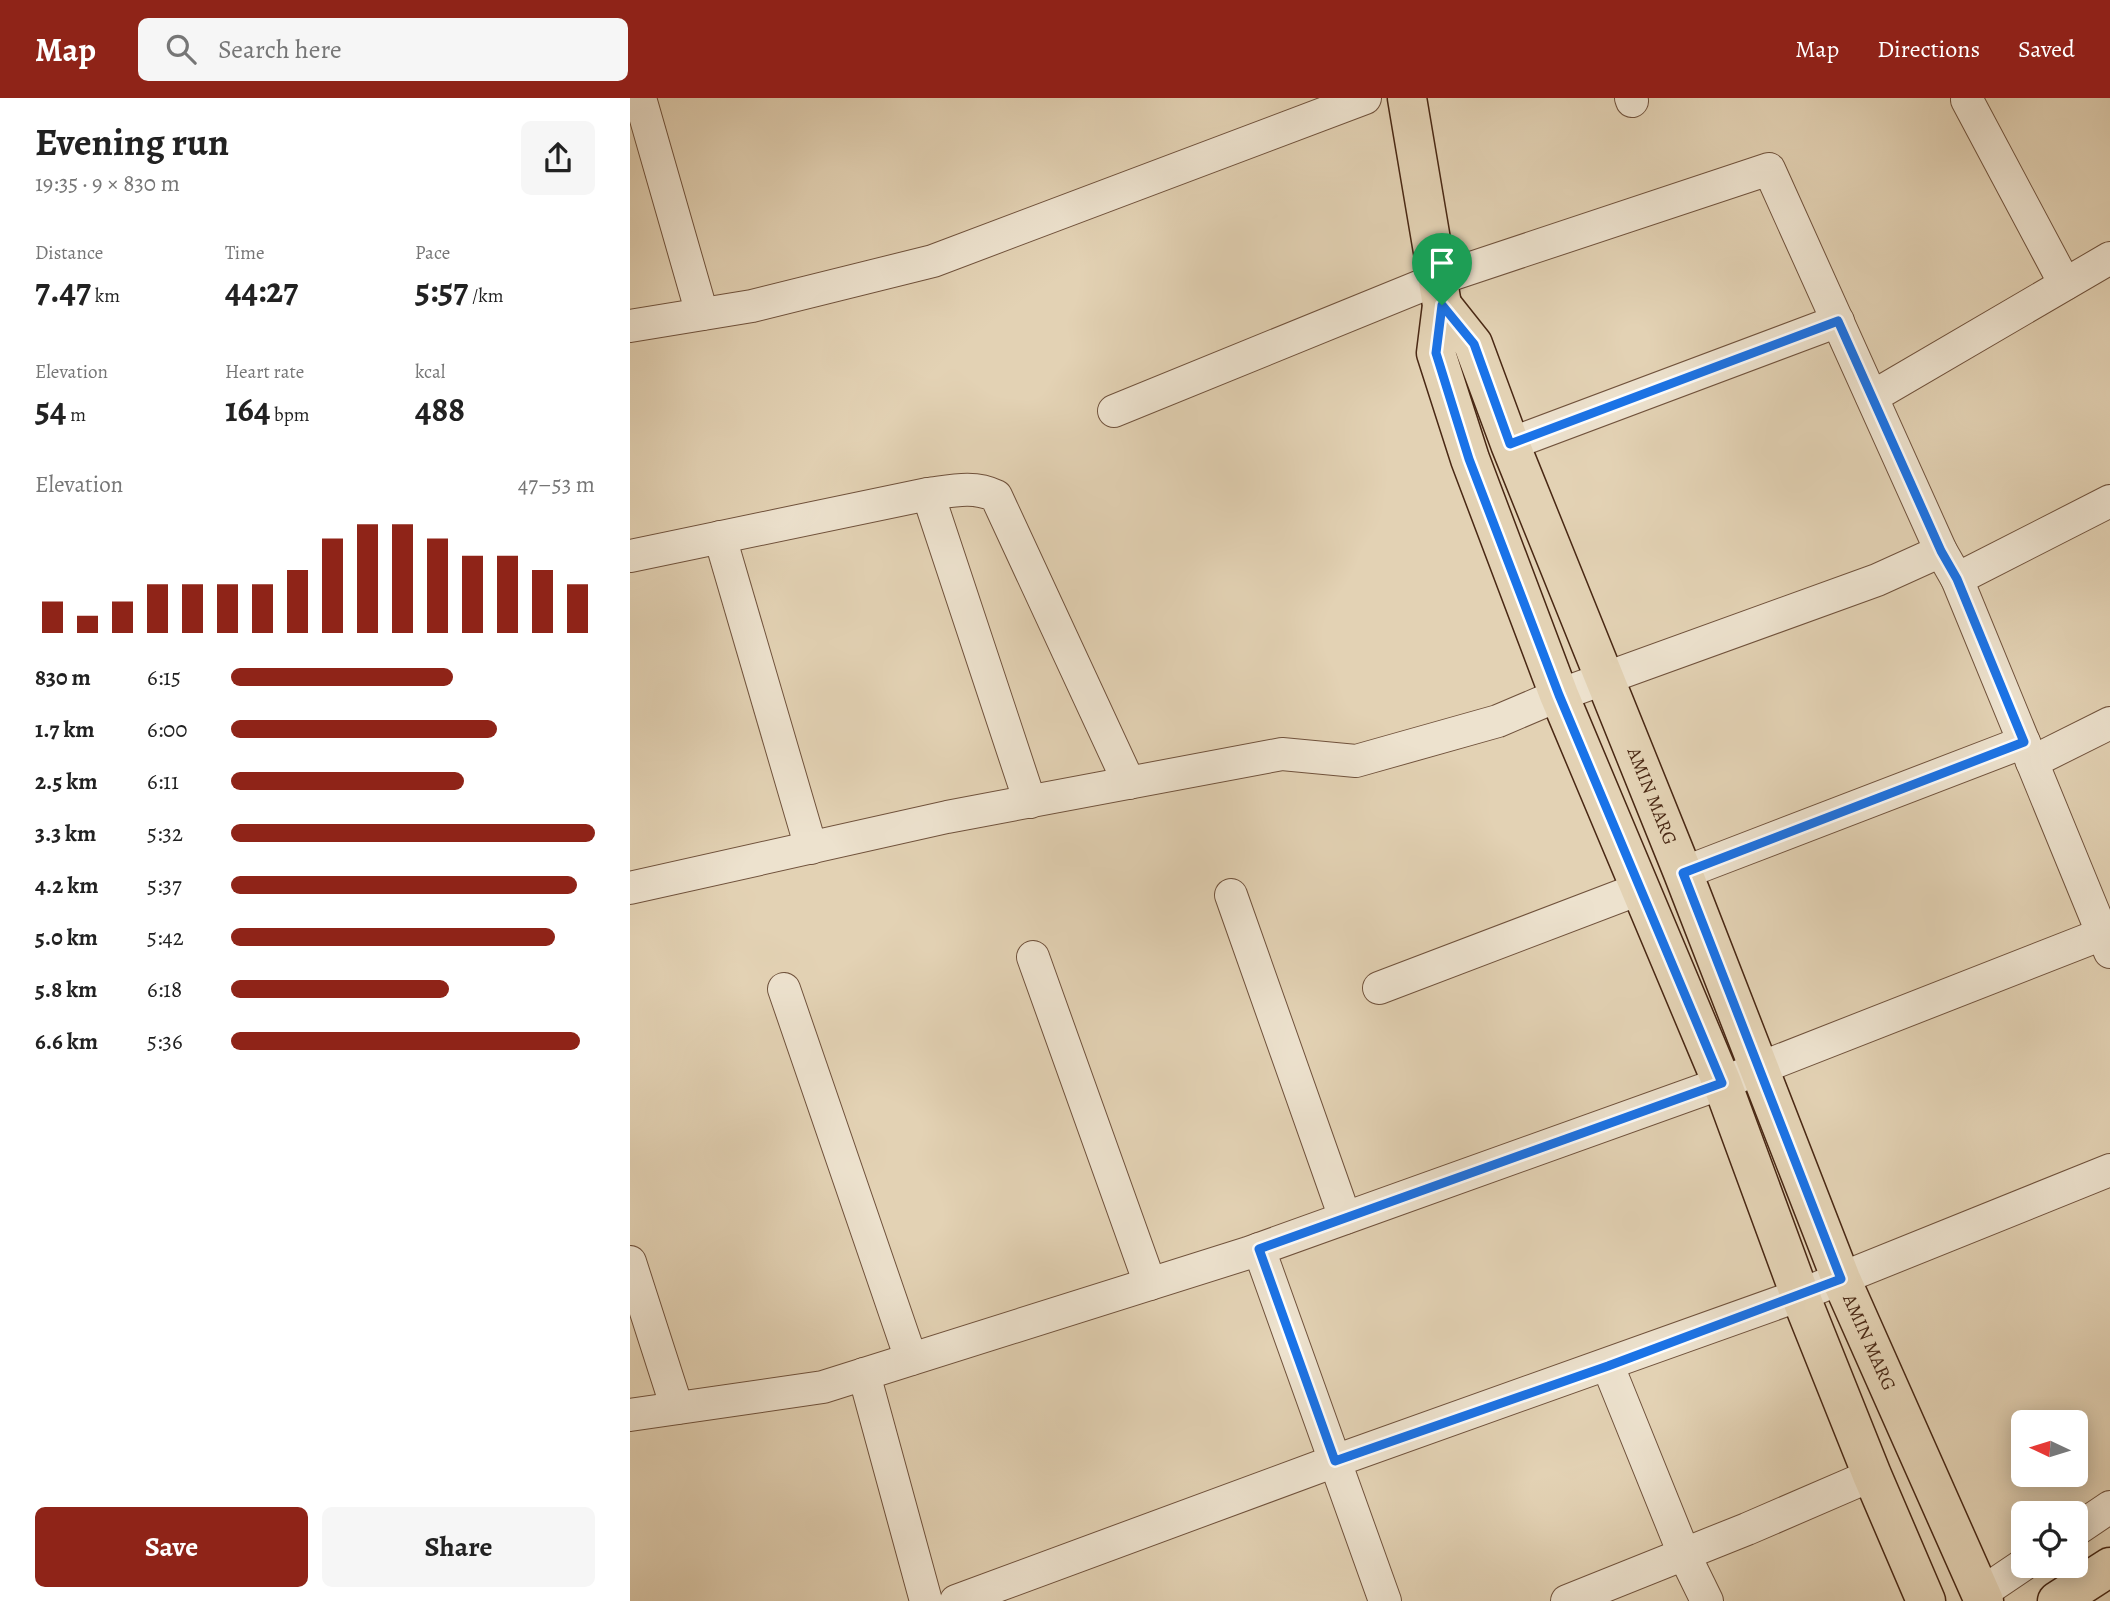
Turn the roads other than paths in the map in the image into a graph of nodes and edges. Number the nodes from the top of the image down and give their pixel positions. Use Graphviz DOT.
graph roads {
  1 [pos="640,98"];
  2 [pos="1365,98"];
  3 [pos="1407,98"];
  4 [pos="1967,100"];
  5 [pos="2110,258"];
  6 [pos="2065,284"];
  7 [pos="1440,292"];
  8 [pos="702,314"];
  9 [pos="1838,321"];
  10 [pos="630,326"];
  11 [pos="1872,397"];
  12 [pos="1114,411"];
  13 [pos="1510,444"];
  14 [pos="928,494"];
  15 [pos="2110,500"];
  16 [pos="720,537"];
  17 [pos="1941,551"];
  18 [pos="630,556"];
  19 [pos="1957,579"];
  20 [pos="1603,679"];
  21 [pos="1559,695"];
  22 [pos="2110,723"];
  23 [pos="2028,752"];
  24 [pos="1129,783"];
  25 [pos="1030,802"];
  26 [pos="811,848"];
  27 [pos="1683,873"];
  28 [pos="630,888"];
  29 [pos="1639,889"];
  30 [pos="1231,895"];
  31 [pos="2108,939"];
  32 [pos="1033,957"];
  33 [pos="1379,988"];
  34 [pos="785,989"];
  35 [pos="1758,1069"];
  36 [pos="1722,1083"];
  37 [pos="2110,1170"];
  38 [pos="1345,1218"];
  39 [pos="1259,1249"];
  40 [pos="630,1262"];
  41 [pos="1841,1279"];
  42 [pos="1150,1284"];
  43 [pos="1800,1295"];
  44 [pos="911,1359"];
  45 [pos="1608,1366"];
  46 [pos="864,1374"];
  47 [pos="677,1408"];
  48 [pos="630,1415"];
  49 [pos="1335,1461"];
  50 [pos="1872,1475"];
  51 [pos="2110,1507"];
  52 [pos="2088,1522"];
  53 [pos="1684,1554"];
  54 [pos="2110,1567"];
  55 [pos="2011,1574"];
  56 [pos="1982,1597"];
  57 [pos="926,1601"];
  58 [pos="956,1601"];
  59 [pos="1385,1601"];
  60 [pos="1567,1601"];
  61 [pos="1707,1601"];
  62 [pos="1926,1601"];
  63 [pos="2056,1601"];
  1 -- 8 [label="street"];
  2 -- 8 [label="street"];
  3 -- 7 [label="main road, AMIN MARG"];
  4 -- 6 [label="street"];
  5 -- 6 [label="street"];
  6 -- 11 [label="street"];
  7 -- 9 [label="street"];
  7 -- 12 [label="street"];
  7 -- 13 [label="main road, AMIN MARG"];
  7 -- 21 [label="main road, AMIN MARG"];
  8 -- 10 [label="street"];
  9 -- 11 [label="street"];
  9 -- 13 [label="street"];
  11 -- 17 [label="street"];
  13 -- 20 [label="main road, AMIN MARG"];
  14 -- 16 [label="street"];
  14 -- 24 [label="street"];
  14 -- 25 [label="street"];
  15 -- 19 [label="street"];
  16 -- 18 [label="street"];
  16 -- 26 [label="street"];
  17 -- 19 [label="street"];
  17 -- 20 [label="street"];
  19 -- 23 [label="street"];
  20 -- 21 [label="street"];
  20 -- 27 [label="main road, AMIN MARG"];
  21 -- 24 [label="street"];
  21 -- 29 [label="main road, AMIN MARG"];
  22 -- 23 [label="street"];
  23 -- 27 [label="street"];
  23 -- 31 [label="street"];
  24 -- 25 [label="street"];
  25 -- 26 [label="street"];
  26 -- 28 [label="street"];
  27 -- 35 [label="main road, AMIN MARG"];
  29 -- 33 [label="street"];
  29 -- 36 [label="main road, AMIN MARG"];
  30 -- 38 [label="street"];
  31 -- 35 [label="street"];
  32 -- 42 [label="street"];
  34 -- 44 [label="street"];
  35 -- 36 [label="street"];
  35 -- 41 [label="main road, AMIN MARG"];
  36 -- 38 [label="street"];
  36 -- 43 [label="main road, AMIN MARG"];
  37 -- 41 [label="street"];
  38 -- 39 [label="street"];
  39 -- 42 [label="street"];
  39 -- 49 [label="street"];
  40 -- 47 [label="street"];
  41 -- 43 [label="street"];
  41 -- 56 [label="main road, AMIN MARG"];
  42 -- 44 [label="street"];
  43 -- 45 [label="street"];
  43 -- 50 [label="main road, AMIN MARG"];
  44 -- 46 [label="street"];
  45 -- 49 [label="street"];
  45 -- 53 [label="street"];
  46 -- 47 [label="street"];
  46 -- 57 [label="street"];
  47 -- 48 [label="street"];
  49 -- 58 [label="street"];
  49 -- 59 [label="street"];
  50 -- 53 [label="street"];
  50 -- 62 [label="main road, AMIN MARG"];
  51 -- 52 [label="street"];
  53 -- 60 [label="street"];
  53 -- 61 [label="street"];
  54 -- 63 [label="main road"];
  55 -- 56 [label="street"];
}
